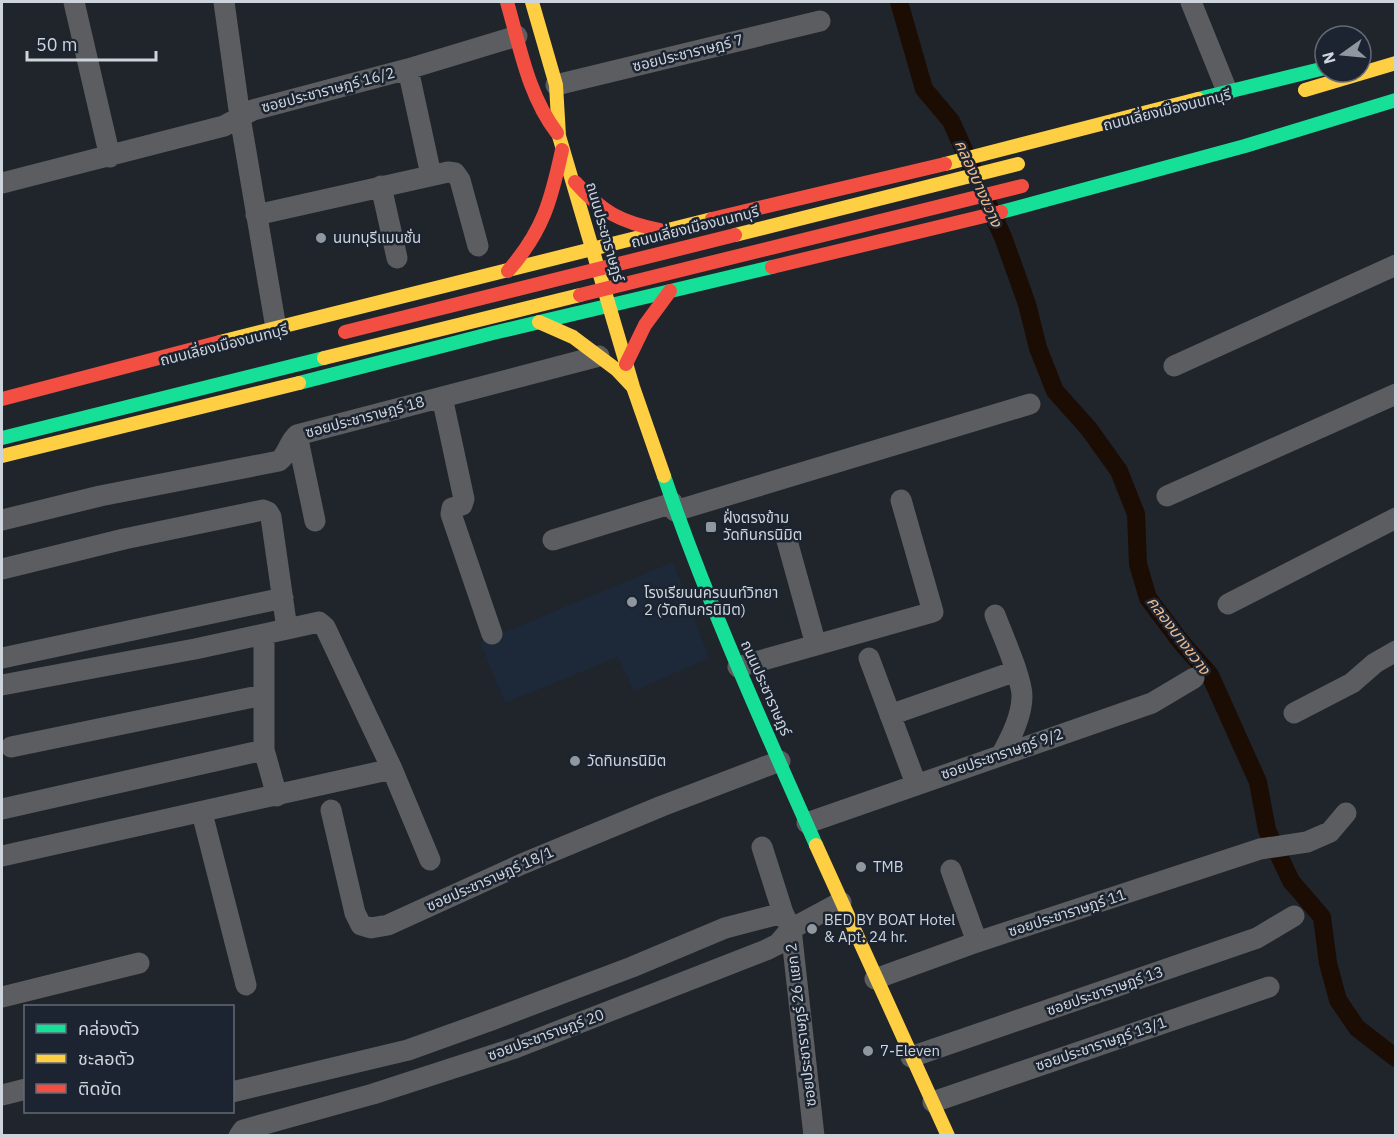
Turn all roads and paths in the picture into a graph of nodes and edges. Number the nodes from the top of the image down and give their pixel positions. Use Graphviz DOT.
graph roads {
  1 [pos="74,2"];
  2 [pos="224,2"];
  3 [pos="507,2"];
  4 [pos="532,2"];
  5 [pos="1191,2"];
  6 [pos="820,21"];
  7 [pos="517,36"];
  8 [pos="1395,61"];
  9 [pos="1373,62"];
  10 [pos="408,69"];
  11 [pos="1313,71"];
  12 [pos="556,85"];
  13 [pos="1227,91"];
  14 [pos="1288,95"];
  15 [pos="1392,101"];
  16 [pos="240,117"];
  17 [pos="1241,133"];
  18 [pos="561,142"];
  19 [pos="110,157"];
  20 [pos="1023,163"];
  21 [pos="431,175"];
  22 [pos="573,180"];
  23 [pos="2,183"];
  24 [pos="1028,184"];
  25 [pos="381,186"];
  26 [pos="256,214"];
  27 [pos="689,226"];
  28 [pos="663,231"];
  29 [pos="478,246"];
  30 [pos="592,249"];
  31 [pos="397,258"];
  32 [pos="1395,265"];
  33 [pos="508,271"];
  34 [pos="474,279"];
  35 [pos="710,281"];
  36 [pos="670,291"];
  37 [pos="609,307"];
  38 [pos="539,322"];
  39 [pos="276,328"];
  40 [pos="493,333"];
  41 [pos="333,334"];
  42 [pos="599,356"];
  43 [pos="626,364"];
  44 [pos="1174,366"];
  45 [pos="633,387"];
  46 [pos="1395,394"];
  47 [pos="442,397"];
  48 [pos="2,399"];
  49 [pos="1030,404"];
  50 [pos="297,435"];
  51 [pos="2,438"];
  52 [pos="2,456"];
  53 [pos="1167,496"];
  54 [pos="901,500"];
  55 [pos="674,507"];
  56 [pos="1395,518"];
  57 [pos="2,520"];
  58 [pos="315,521"];
  59 [pos="786,537"];
  60 [pos="553,540"];
  61 [pos="2,569"];
  62 [pos="283,598"];
  63 [pos="1228,604"];
  64 [pos="995,615"];
  65 [pos="287,629"];
  66 [pos="492,634"];
  67 [pos="264,635"];
  68 [pos="816,645"];
  69 [pos="1395,651"];
  70 [pos="2,658"];
  71 [pos="869,658"];
  72 [pos="738,667"];
  73 [pos="1016,671"];
  74 [pos="1194,678"];
  75 [pos="2,685"];
  76 [pos="263,695"];
  77 [pos="1294,713"];
  78 [pos="890,715"];
  79 [pos="11,747"];
  80 [pos="264,750"];
  81 [pos="1002,754"];
  82 [pos="780,761"];
  83 [pos="392,769"];
  84 [pos="916,784"];
  85 [pos="277,796"];
  86 [pos="2,809"];
  87 [pos="331,810"];
  88 [pos="202,813"];
  89 [pos="1346,813"];
  90 [pos="807,823"];
  91 [pos="762,847"];
  92 [pos="2,856"];
  93 [pos="430,860"];
  94 [pos="951,870"];
  95 [pos="841,902"];
  96 [pos="1294,916"];
  97 [pos="787,921"];
  98 [pos="978,942"];
  99 [pos="139,963"];
  100 [pos="875,979"];
  101 [pos="246,986"];
  102 [pos="1269,987"];
  103 [pos="2,997"];
  104 [pos="911,1057"];
  105 [pos="24,1090"];
  106 [pos="234,1092"];
  107 [pos="2,1095"];
  108 [pos="933,1102"];
  109 [pos="239,1136"];
  110 [pos="814,1136"];
  111 [pos="948,1136"];
  1 -- 19 [label="street"];
  2 -- 16 [label="street"];
  3 -- 7 [label="main road, ถนนประชาราษฎร์"];
  4 -- 12 [label="main road, ถนนประชาราษฎร์"];
  5 -- 13 [label="street"];
  6 -- 12 [label="street, ซอยประชาราษฎร์ 7"];
  7 -- 10 [label="street, ซอยประชาราษฎร์ 16/2"];
  7 -- 18 [label="main road, ถนนประชาราษฎร์"];
  8 -- 9 [label="main road"];
  8 -- 14 [label="main road"];
  10 -- 16 [label="street, ซอยประชาราษฎร์ 16/2"];
  10 -- 21 [label="street"];
  11 -- 13 [label="main road, ถนนเลี่ยงเมืองนนทบุรี"];
  12 -- 18 [label="main road, ถนนประชาราษฎร์"];
  13 -- 27 [label="main road, ถนนเลี่ยงเมืองนนทบุรี"];
  15 -- 17 [label="main road"];
  15 -- 35 [label="main road"];
  16 -- 19 [label="street, ซอยประชาราษฎร์ 16/2"];
  16 -- 26 [label="street"];
  18 -- 22 [label="main road, ถนนประชาราษฎร์"];
  18 -- 33 [label="main road"];
  19 -- 23 [label="street, ซอยประชาราษฎร์ 16/2"];
  20 -- 41 [label="main road, ถนนเลี่ยงเมืองนนทบุรี, bridge"];
  21 -- 25 [label="street"];
  21 -- 29 [label="street"];
  22 -- 28 [label="main road"];
  22 -- 30 [label="main road, ถนนประชาราษฎร์"];
  24 -- 51 [label="main road, bridge"];
  25 -- 26 [label="street"];
  25 -- 31 [label="street"];
  26 -- 39 [label="street"];
  27 -- 28 [label="main road, ถนนเลี่ยงเมืองนนทบุรี"];
  27 -- 35 [label="main road"];
  28 -- 30 [label="main road, ถนนเลี่ยงเมืองนนทบุรี"];
  30 -- 33 [label="main road, ถนนเลี่ยงเมืองนนทบุรี"];
  30 -- 37 [label="main road, ถนนประชาราษฎร์"];
  32 -- 44 [label="street"];
  33 -- 34 [label="main road, ถนนเลี่ยงเมืองนนทบุรี"];
  34 -- 39 [label="main road, ถนนเลี่ยงเมืองนนทบุรี"];
  34 -- 40 [label="main road"];
  35 -- 36 [label="main road"];
  36 -- 37 [label="main road"];
  36 -- 43 [label="main road"];
  37 -- 38 [label="main road"];
  37 -- 43 [label="main road, ถนนประชาราษฎร์"];
  38 -- 40 [label="main road"];
  38 -- 42 [label="main road"];
  39 -- 48 [label="main road, ถนนเลี่ยงเมืองนนทบุรี"];
  40 -- 52 [label="main road"];
  42 -- 45 [label="main road"];
  42 -- 47 [label="street, ซอยประชาราษฎร์ 18"];
  43 -- 45 [label="main road, ถนนประชาราษฎร์"];
  45 -- 55 [label="main road, ถนนประชาราษฎร์"];
  46 -- 53 [label="street"];
  47 -- 50 [label="street, ซอยประชาราษฎร์ 18"];
  47 -- 66 [label="street"];
  49 -- 55 [label="street"];
  50 -- 57 [label="street, ซอยประชาราษฎร์ 18"];
  50 -- 58 [label="street"];
  54 -- 68 [label="street"];
  55 -- 60 [label="street"];
  55 -- 72 [label="main road, ถนนประชาราษฎร์"];
  56 -- 63 [label="street"];
  59 -- 68 [label="street"];
  61 -- 62 [label="street"];
  62 -- 65 [label="street"];
  62 -- 70 [label="street"];
  64 -- 73 [label="street"];
  65 -- 67 [label="street"];
  65 -- 83 [label="street"];
  67 -- 75 [label="street"];
  67 -- 76 [label="street"];
  68 -- 72 [label="street"];
  69 -- 77 [label="street"];
  71 -- 78 [label="street"];
  72 -- 82 [label="main road, ถนนประชาราษฎร์"];
  73 -- 78 [label="street"];
  73 -- 81 [label="street"];
  74 -- 81 [label="street, ซอยประชาราษฎร์ 9/2"];
  76 -- 79 [label="street"];
  76 -- 80 [label="street"];
  78 -- 84 [label="street"];
  80 -- 85 [label="street"];
  80 -- 86 [label="street"];
  81 -- 84 [label="street, ซอยประชาราษฎร์ 9/2"];
  82 -- 87 [label="street, ซอยประชาราษฎร์ 18/1"];
  82 -- 90 [label="main road, ถนนประชาราษฎร์"];
  83 -- 85 [label="street"];
  83 -- 93 [label="street"];
  84 -- 90 [label="street, ซอยประชาราษฎร์ 9/2"];
  85 -- 88 [label="street"];
  88 -- 92 [label="street"];
  88 -- 101 [label="street"];
  89 -- 98 [label="street, ซอยประชาราษฎร์ 11"];
  90 -- 95 [label="main road, ถนนประชาราษฎร์"];
  91 -- 97 [label="street, ซอยประชาราษฎร์ 26 แยก 2"];
  94 -- 98 [label="street"];
  95 -- 97 [label="street, ซอยประชาราษฎร์ 20"];
  95 -- 100 [label="main road, ถนนประชาราษฎร์"];
  96 -- 104 [label="street, ซอยประชาราษฎร์ 13"];
  97 -- 106 [label="street"];
  97 -- 109 [label="street, ซอยประชาราษฎร์ 20"];
  97 -- 110 [label="street, ซอยประชาราษฎร์ 26 แยก 2"];
  98 -- 100 [label="street, ซอยประชาราษฎร์ 11"];
  99 -- 103 [label="street"];
  100 -- 104 [label="main road, ถนนประชาราษฎร์"];
  102 -- 108 [label="street, ซอยประชาราษฎร์ 13/1"];
  104 -- 108 [label="main road, ถนนประชาราษฎร์"];
  105 -- 107 [label="street"];
  108 -- 111 [label="main road, ถนนประชาราษฎร์"];
}
